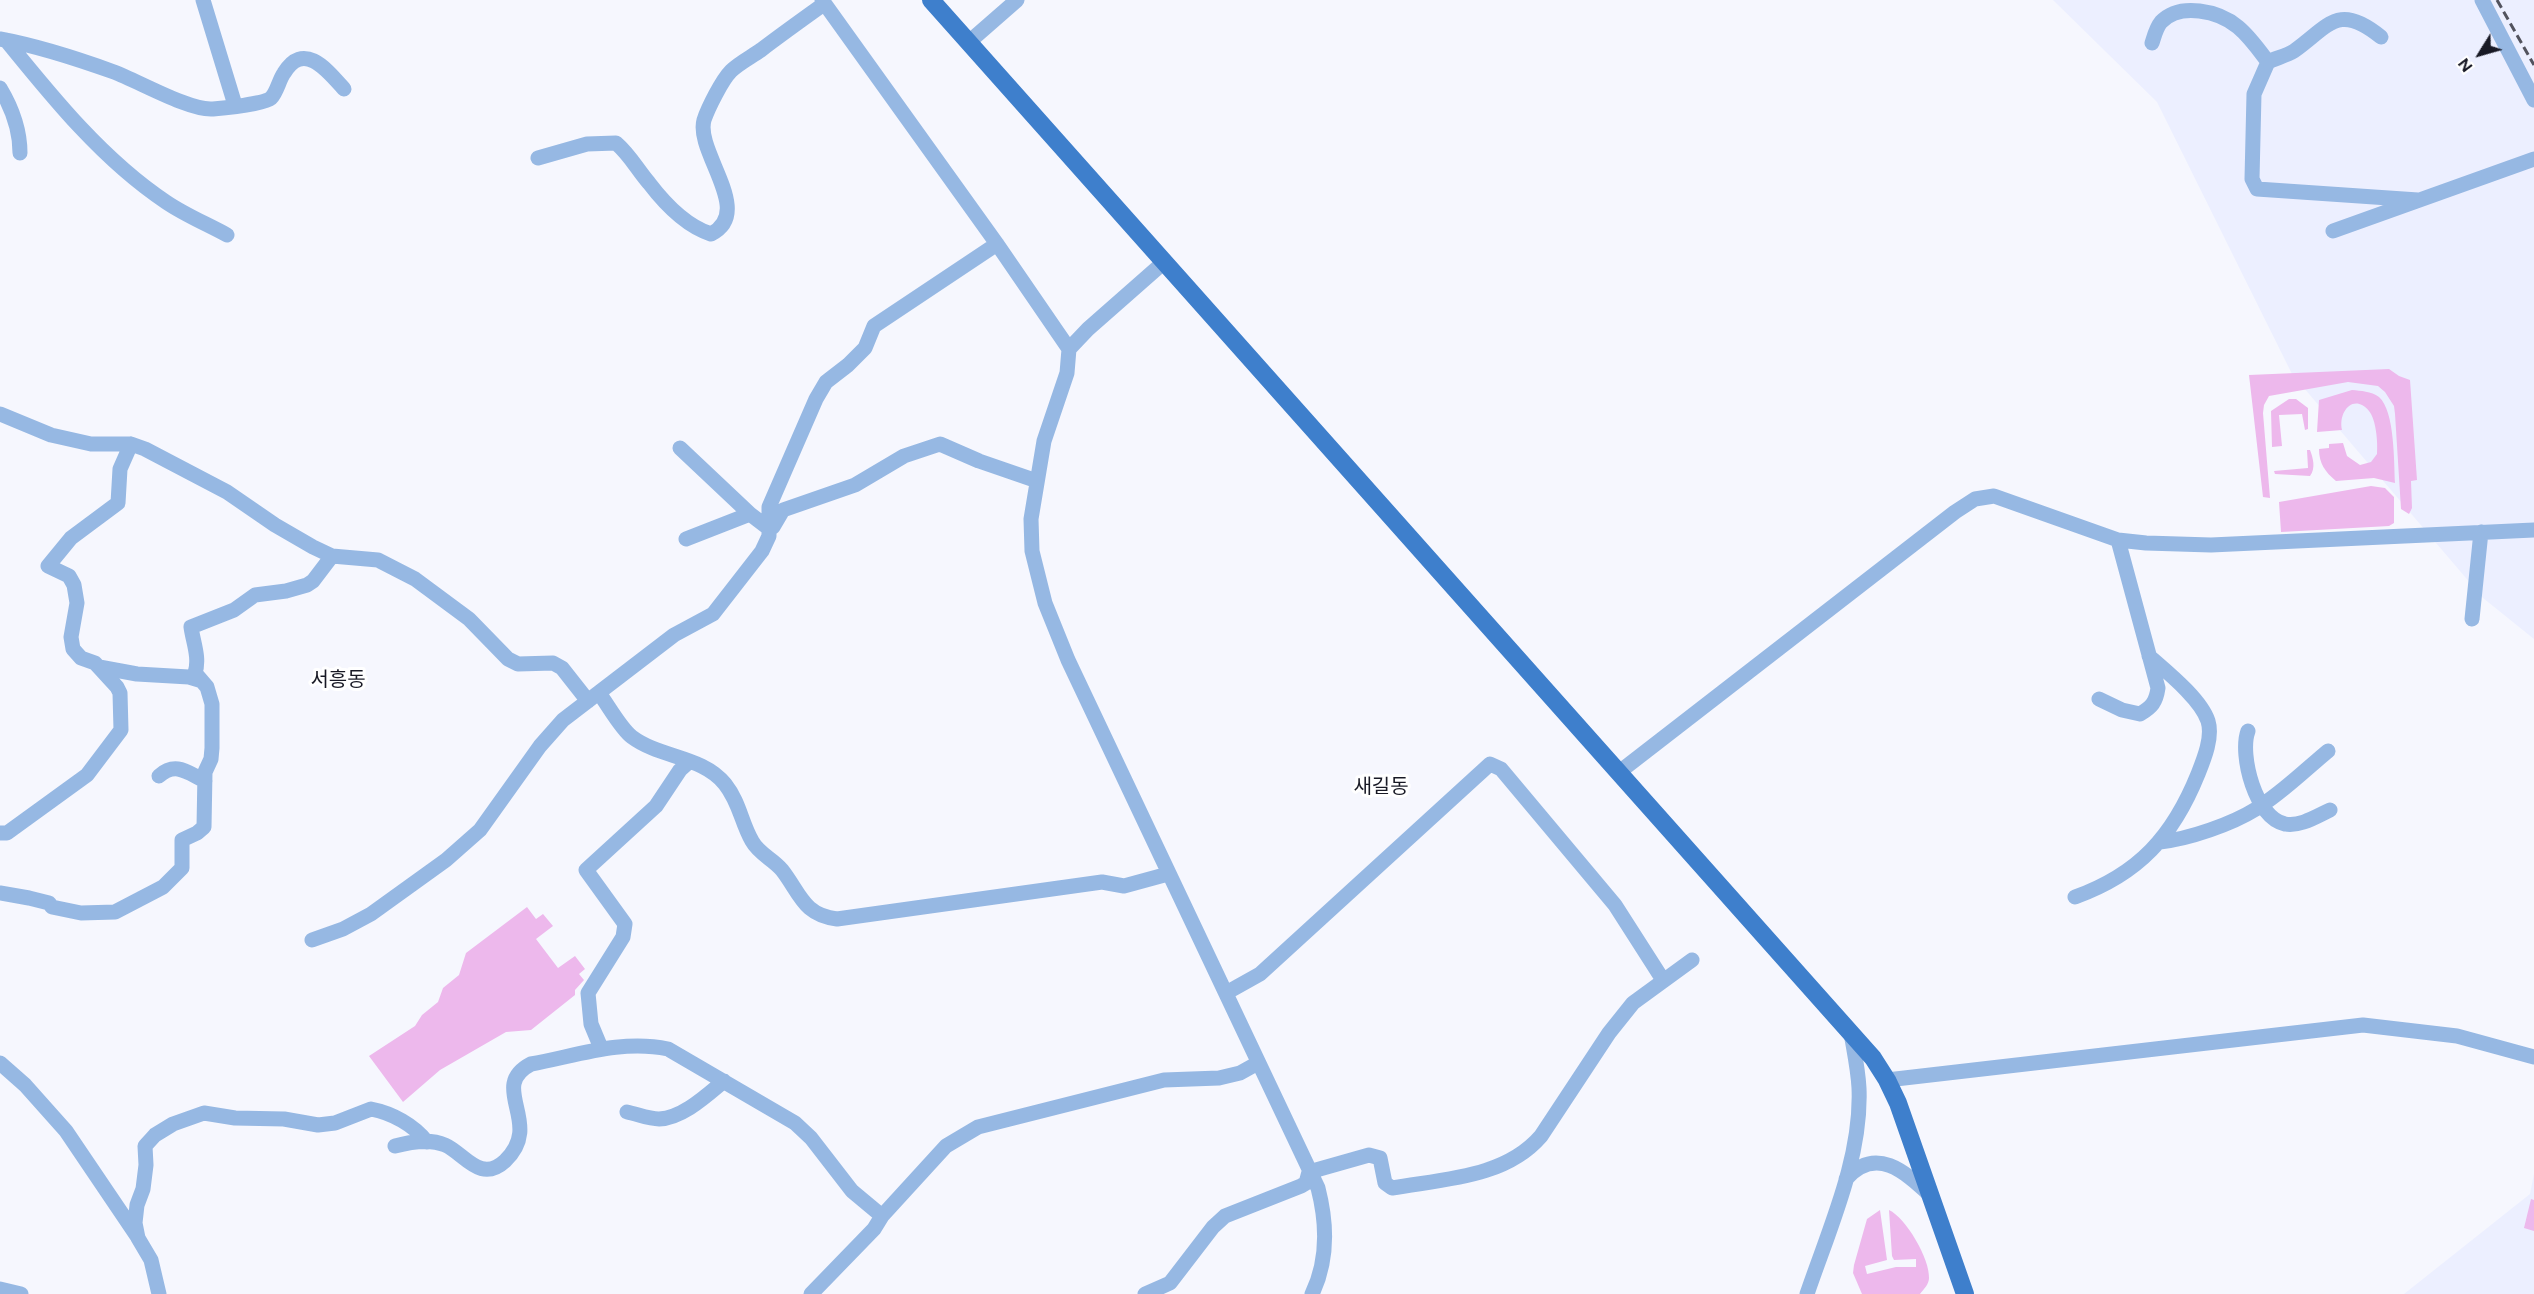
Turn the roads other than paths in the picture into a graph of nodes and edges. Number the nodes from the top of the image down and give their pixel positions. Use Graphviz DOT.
graph roads {
  1 [pos="203,0"];
  2 [pos="931,0"];
  3 [pos="1017,0"];
  4 [pos="2482,0"];
  5 [pos="823,2"];
  6 [pos="2381,37"];
  7 [pos="3,39"];
  8 [pos="969,42"];
  9 [pos="2152,43"];
  10 [pos="2268,62"];
  11 [pos="0,88"];
  12 [pos="344,88"];
  13 [pos="2534,100"];
  14 [pos="235,105"];
  15 [pos="20,153"];
  16 [pos="537,158"];
  17 [pos="2534,159"];
  18 [pos="2418,200"];
  19 [pos="2333,231"];
  20 [pos="227,235"];
  21 [pos="997,244"];
  22 [pos="1163,263"];
  23 [pos="1069,349"];
  24 [pos="0,414"];
  25 [pos="131,444"];
  26 [pos="680,447"];
  27 [pos="1037,481"];
  28 [pos="750,514"];
  29 [pos="767,527"];
  30 [pos="2534,530"];
  31 [pos="2481,532"];
  32 [pos="686,539"];
  33 [pos="2118,540"];
  34 [pos="332,556"];
  35 [pos="2472,619"];
  36 [pos="2149,656"];
  37 [pos="99,667"];
  38 [pos="199,680"];
  39 [pos="593,697"];
  40 [pos="2099,699"];
  41 [pos="2248,731"];
  42 [pos="2328,751"];
  43 [pos="689,762"];
  44 [pos="1618,773"];
  45 [pos="159,776"];
  46 [pos="206,781"];
  47 [pos="2261,806"];
  48 [pos="2330,810"];
  49 [pos="0,833"];
  50 [pos="2160,842"];
  51 [pos="1168,874"];
  52 [pos="0,893"];
  53 [pos="2075,897"];
  54 [pos="312,940"];
  55 [pos="1692,960"];
  56 [pos="1663,980"];
  57 [pos="1226,993"];
  58 [pos="1851,1033"];
  59 [pos="601,1048"];
  60 [pos="2534,1057"];
  61 [pos="0,1063"];
  62 [pos="1258,1063"];
  63 [pos="1887,1080"];
  64 [pos="724,1081"];
  65 [pos="627,1112"];
  66 [pos="427,1142"];
  67 [pos="394,1146"];
  68 [pos="1309,1172"];
  69 [pos="1846,1179"];
  70 [pos="1930,1195"];
  71 [pos="882,1216"];
  72 [pos="138,1238"];
  73 [pos="0,1288"];
  74 [pos="1172,1288"];
  75 [pos="21,1294"];
  76 [pos="159,1294"];
  77 [pos="812,1294"];
  78 [pos="1145,1294"];
  79 [pos="1312,1294"];
  80 [pos="1807,1294"];
  81 [pos="1965,1294"];
  1 -- 14 [label="street"];
  2 -- 8 [label="main road"];
  3 -- 8 [label="street"];
  4 -- 13 [label="street"];
  5 -- 16 [label="street"];
  5 -- 21 [label="street"];
  6 -- 10 [label="street"];
  7 -- 14 [label="street"];
  7 -- 20 [label="street"];
  8 -- 22 [label="main road"];
  9 -- 10 [label="street"];
  10 -- 18 [label="street"];
  11 -- 15 [label="street"];
  12 -- 14 [label="street"];
  17 -- 18 [label="street"];
  18 -- 19 [label="street"];
  21 -- 23 [label="street"];
  21 -- 29 [label="street"];
  22 -- 23 [label="street"];
  22 -- 44 [label="main road"];
  23 -- 27 [label="street"];
  24 -- 25 [label="street"];
  25 -- 34 [label="street"];
  25 -- 37 [label="street"];
  26 -- 28 [label="street"];
  27 -- 29 [label="street"];
  27 -- 51 [label="street"];
  28 -- 29 [label="street"];
  28 -- 32 [label="street"];
  29 -- 39 [label="street"];
  30 -- 31 [label="street"];
  31 -- 33 [label="street"];
  31 -- 35 [label="street"];
  33 -- 36 [label="street"];
  33 -- 44 [label="street"];
  34 -- 38 [label="street"];
  34 -- 39 [label="street"];
  36 -- 40 [label="street"];
  36 -- 50 [label="street"];
  37 -- 38 [label="street"];
  37 -- 49 [label="street"];
  38 -- 46 [label="street"];
  39 -- 43 [label="street"];
  39 -- 54 [label="street"];
  41 -- 47 [label="street"];
  42 -- 47 [label="street"];
  43 -- 51 [label="street"];
  43 -- 59 [label="street"];
  44 -- 58 [label="main road"];
  45 -- 46 [label="street"];
  46 -- 52 [label="street"];
  47 -- 48 [label="street"];
  47 -- 50 [label="street"];
  50 -- 53 [label="street"];
  51 -- 57 [label="street"];
  55 -- 56 [label="street"];
  56 -- 57 [label="street"];
  56 -- 68 [label="street"];
  57 -- 62 [label="street"];
  58 -- 63 [label="main road"];
  58 -- 69 [label="street"];
  59 -- 64 [label="street"];
  59 -- 66 [label="street"];
  60 -- 63 [label="street"];
  61 -- 72 [label="street"];
  62 -- 68 [label="street"];
  62 -- 71 [label="street"];
  63 -- 70 [label="main road"];
  64 -- 65 [label="street"];
  64 -- 71 [label="street"];
  66 -- 67 [label="street"];
  66 -- 72 [label="street"];
  68 -- 74 [label="street"];
  68 -- 79 [label="street"];
  69 -- 70 [label="street"];
  69 -- 80 [label="street"];
  70 -- 81 [label="main road"];
  71 -- 77 [label="street"];
  72 -- 76 [label="street"];
  73 -- 75 [label="street"];
  74 -- 78 [label="street"];
}
